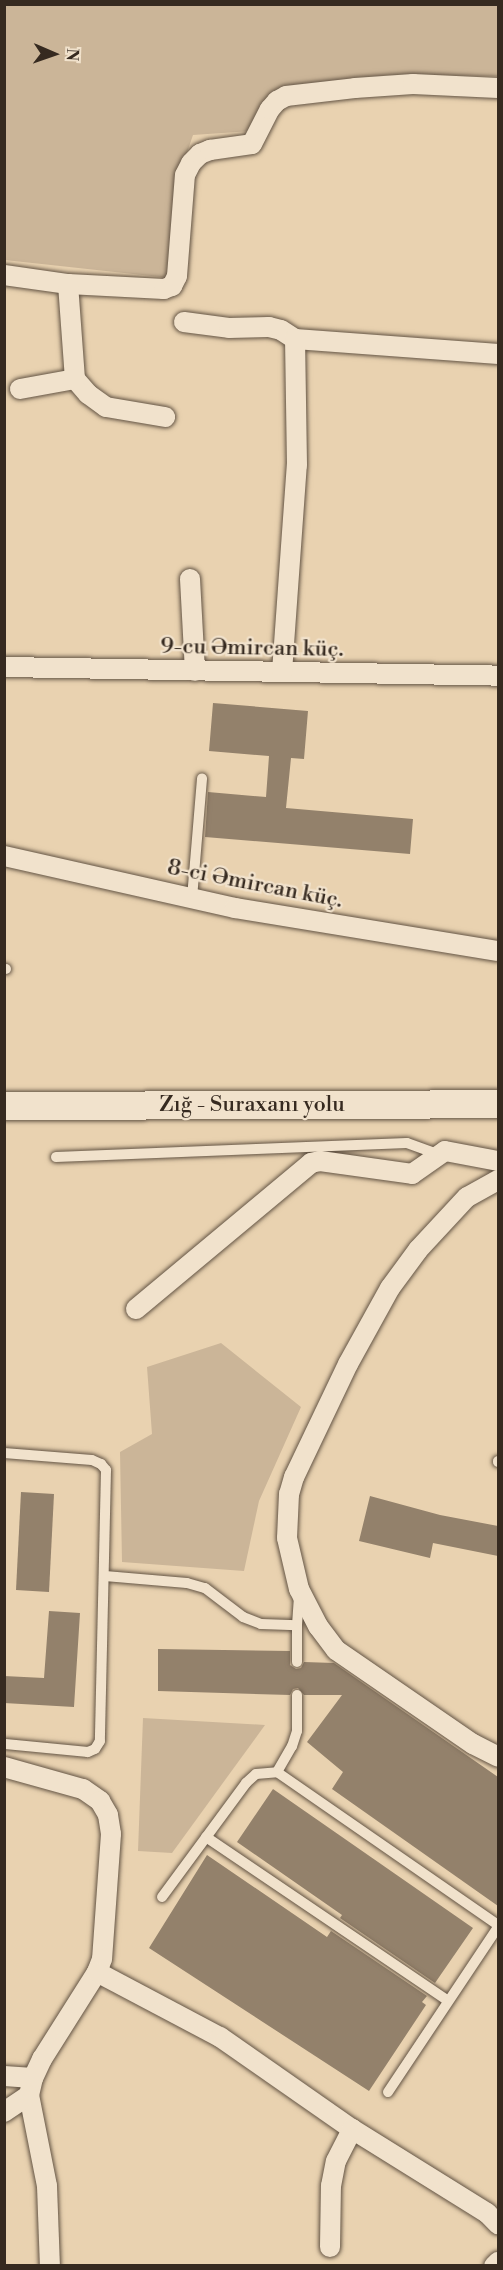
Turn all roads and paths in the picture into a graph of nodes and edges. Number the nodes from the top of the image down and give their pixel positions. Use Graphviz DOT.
graph roads {
  1 [pos="498,88"];
  2 [pos="4,275"];
  3 [pos="68,284"];
  4 [pos="184,322"];
  5 [pos="295,339"];
  6 [pos="498,354"];
  7 [pos="75,379"];
  8 [pos="20,389"];
  9 [pos="165,417"];
  10 [pos="190,579"];
  11 [pos="4,667"];
  12 [pos="195,671"];
  13 [pos="282,672"];
  14 [pos="498,676"];
  15 [pos="202,778"];
  16 [pos="4,856"];
  17 [pos="192,898"];
  18 [pos="498,951"];
  19 [pos="498,1104"];
  20 [pos="4,1106"];
  21 [pos="438,1154"];
  22 [pos="56,1157"];
  23 [pos="498,1161"];
  24 [pos="498,1180"];
  25 [pos="136,1309"];
  26 [pos="4,1453"];
  27 [pos="105,1576"];
  28 [pos="299,1589"];
  29 [pos="297,1625"];
  30 [pos="297,1662"];
  31 [pos="297,1695"];
  32 [pos="5,1744"];
  33 [pos="498,1757"];
  34 [pos="4,1767"];
  35 [pos="277,1772"];
  36 [pos="206,1836"];
  37 [pos="162,1898"];
  38 [pos="498,1926"];
  39 [pos="97,1972"];
  40 [pos="448,2001"];
  41 [pos="4,2076"];
  42 [pos="31,2086"];
  43 [pos="388,2092"];
  44 [pos="4,2112"];
  45 [pos="352,2128"];
  46 [pos="498,2224"];
  47 [pos="330,2247"];
  48 [pos="498,2262"];
  49 [pos="50,2265"];
  50 [pos="494,2265"];
  1 -- 3 [label="street"];
  2 -- 3 [label="street"];
  3 -- 7 [label="street"];
  4 -- 5 [label="street"];
  5 -- 6 [label="street"];
  5 -- 13 [label="street"];
  7 -- 8 [label="street"];
  7 -- 9 [label="street"];
  10 -- 12 [label="street"];
  11 -- 12 [label="street, 9-cu Əmircan küç."];
  12 -- 13 [label="street, 9-cu Əmircan küç."];
  13 -- 14 [label="street, 9-cu Əmircan küç."];
  15 -- 17 [label="lane"];
  16 -- 17 [label="street, 8-ci Əmircan küç."];
  17 -- 18 [label="street, 8-ci Əmircan küç."];
  19 -- 20 [label="main road, Zığ - Suraxanı yolu"];
  21 -- 22 [label="lane"];
  21 -- 23 [label="street"];
  21 -- 25 [label="street"];
  24 -- 28 [label="street"];
  26 -- 27 [label="lane"];
  27 -- 29 [label="lane"];
  27 -- 32 [label="lane"];
  28 -- 29 [label="lane"];
  28 -- 33 [label="street"];
  29 -- 30 [label="lane"];
  31 -- 35 [label="lane"];
  34 -- 39 [label="street"];
  35 -- 36 [label="lane"];
  35 -- 38 [label="lane"];
  36 -- 37 [label="lane"];
  36 -- 40 [label="lane"];
  38 -- 40 [label="lane"];
  39 -- 42 [label="street"];
  39 -- 45 [label="street"];
  40 -- 43 [label="lane"];
  41 -- 42 [label="street"];
  42 -- 44 [label="street"];
  42 -- 49 [label="street"];
  45 -- 46 [label="street"];
  45 -- 47 [label="street"];
  48 -- 50 [label="street"];
}
